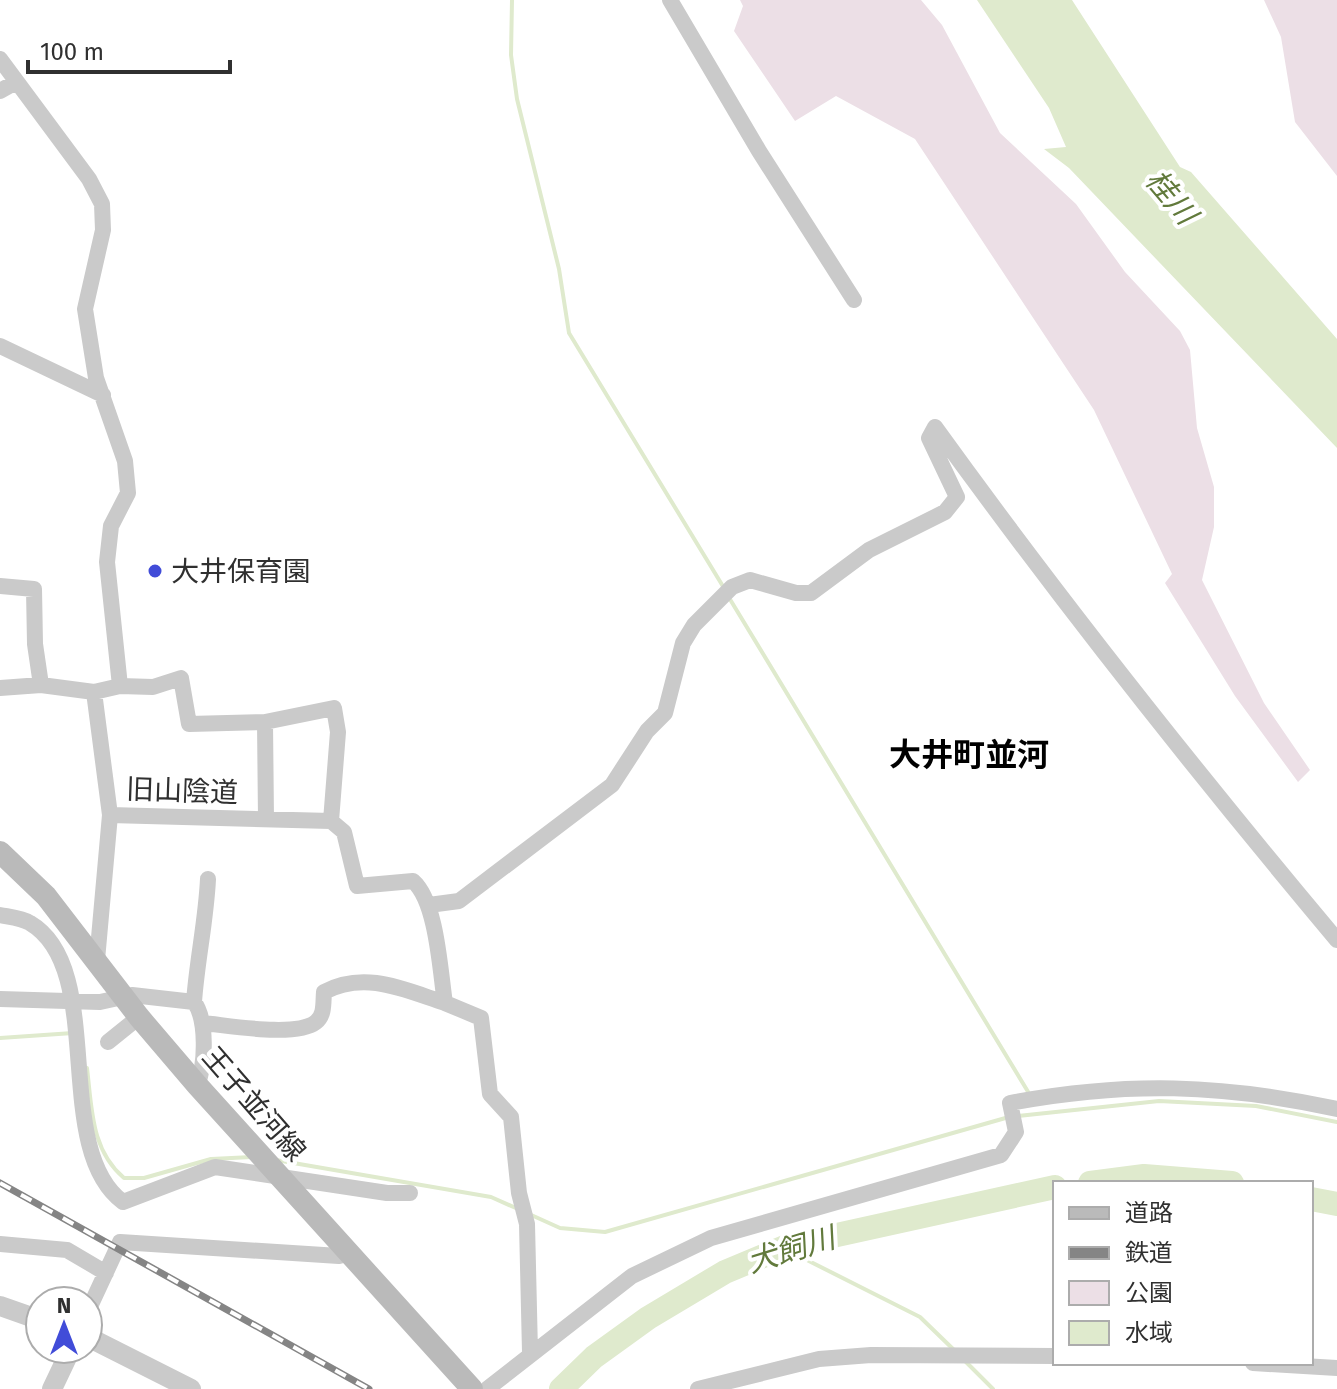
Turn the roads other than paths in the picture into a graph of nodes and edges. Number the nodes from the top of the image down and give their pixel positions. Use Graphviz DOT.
graph roads {
  1 [pos="670,0"];
  2 [pos="0,59"];
  3 [pos="16,82"];
  4 [pos="0,91"];
  5 [pos="854,300"];
  6 [pos="0,346"];
  7 [pos="103,395"];
  8 [pos="0,586"];
  9 [pos="41,685"];
  10 [pos="120,686"];
  11 [pos="0,688"];
  12 [pos="94,692"];
  13 [pos="265,722"];
  14 [pos="110,815"];
  15 [pos="266,819"];
  16 [pos="331,821"];
  17 [pos="0,852"];
  18 [pos="208,879"];
  19 [pos="429,905"];
  20 [pos="0,915"];
  21 [pos="1337,940"];
  22 [pos="97,960"];
  23 [pos="123,997"];
  24 [pos="0,999"];
  25 [pos="72,1001"];
  26 [pos="194,1002"];
  27 [pos="445,1003"];
  28 [pos="139,1017"];
  29 [pos="202,1023"];
  30 [pos="108,1042"];
  31 [pos="197,1085"];
  32 [pos="1337,1109"];
  33 [pos="276,1174"];
  34 [pos="410,1193"];
  35 [pos="0,1244"];
  36 [pos="347,1254"];
  37 [pos="106,1273"];
  38 [pos="100,1285"];
  39 [pos="0,1306"];
  40 [pos="24,1314"];
  41 [pos="104,1345"];
  42 [pos="530,1352"];
  43 [pos="1053,1356"];
  44 [pos="63,1365"];
  45 [pos="1287,1365"];
  46 [pos="1337,1368"];
  47 [pos="52,1389"];
  48 [pos="191,1389"];
  49 [pos="472,1389"];
  50 [pos="487,1389"];
  51 [pos="698,1389"];
  1 -- 5 [label="street"];
  2 -- 3 [label="street"];
  3 -- 4 [label="street"];
  3 -- 7 [label="street"];
  6 -- 7 [label="street"];
  7 -- 10 [label="street"];
  8 -- 9 [label="street"];
  9 -- 11 [label="street"];
  9 -- 12 [label="street"];
  10 -- 12 [label="street"];
  10 -- 13 [label="street"];
  12 -- 14 [label="street, 旧山陰道"];
  13 -- 15 [label="street"];
  13 -- 16 [label="street"];
  14 -- 15 [label="street, 旧山陰道"];
  14 -- 22 [label="street"];
  15 -- 16 [label="street, 旧山陰道"];
  16 -- 19 [label="street"];
  17 -- 22 [label="main road, 王子並河線"];
  18 -- 26 [label="street"];
  19 -- 21 [label="street"];
  19 -- 27 [label="street"];
  20 -- 25 [label="street"];
  22 -- 23 [label="main road, 王子並河線"];
  23 -- 25 [label="street"];
  23 -- 26 [label="street"];
  23 -- 28 [label="main road, 王子並河線"];
  24 -- 25 [label="street"];
  25 -- 33 [label="street"];
  26 -- 29 [label="street"];
  27 -- 29 [label="street"];
  27 -- 42 [label="street"];
  28 -- 30 [label="street"];
  28 -- 31 [label="main road, 王子並河線"];
  29 -- 31 [label="street"];
  31 -- 33 [label="main road, 王子並河線"];
  32 -- 42 [label="street"];
  33 -- 34 [label="street"];
  33 -- 36 [label="main road, 王子並河線"];
  35 -- 37 [label="street"];
  36 -- 37 [label="street"];
  36 -- 49 [label="main road, 王子並河線"];
  37 -- 38 [label="street"];
  39 -- 40 [label="street"];
  41 -- 48 [label="street"];
  42 -- 50 [label="street"];
  43 -- 51 [label="street"];
  44 -- 47 [label="street"];
  45 -- 46 [label="street"];
}
